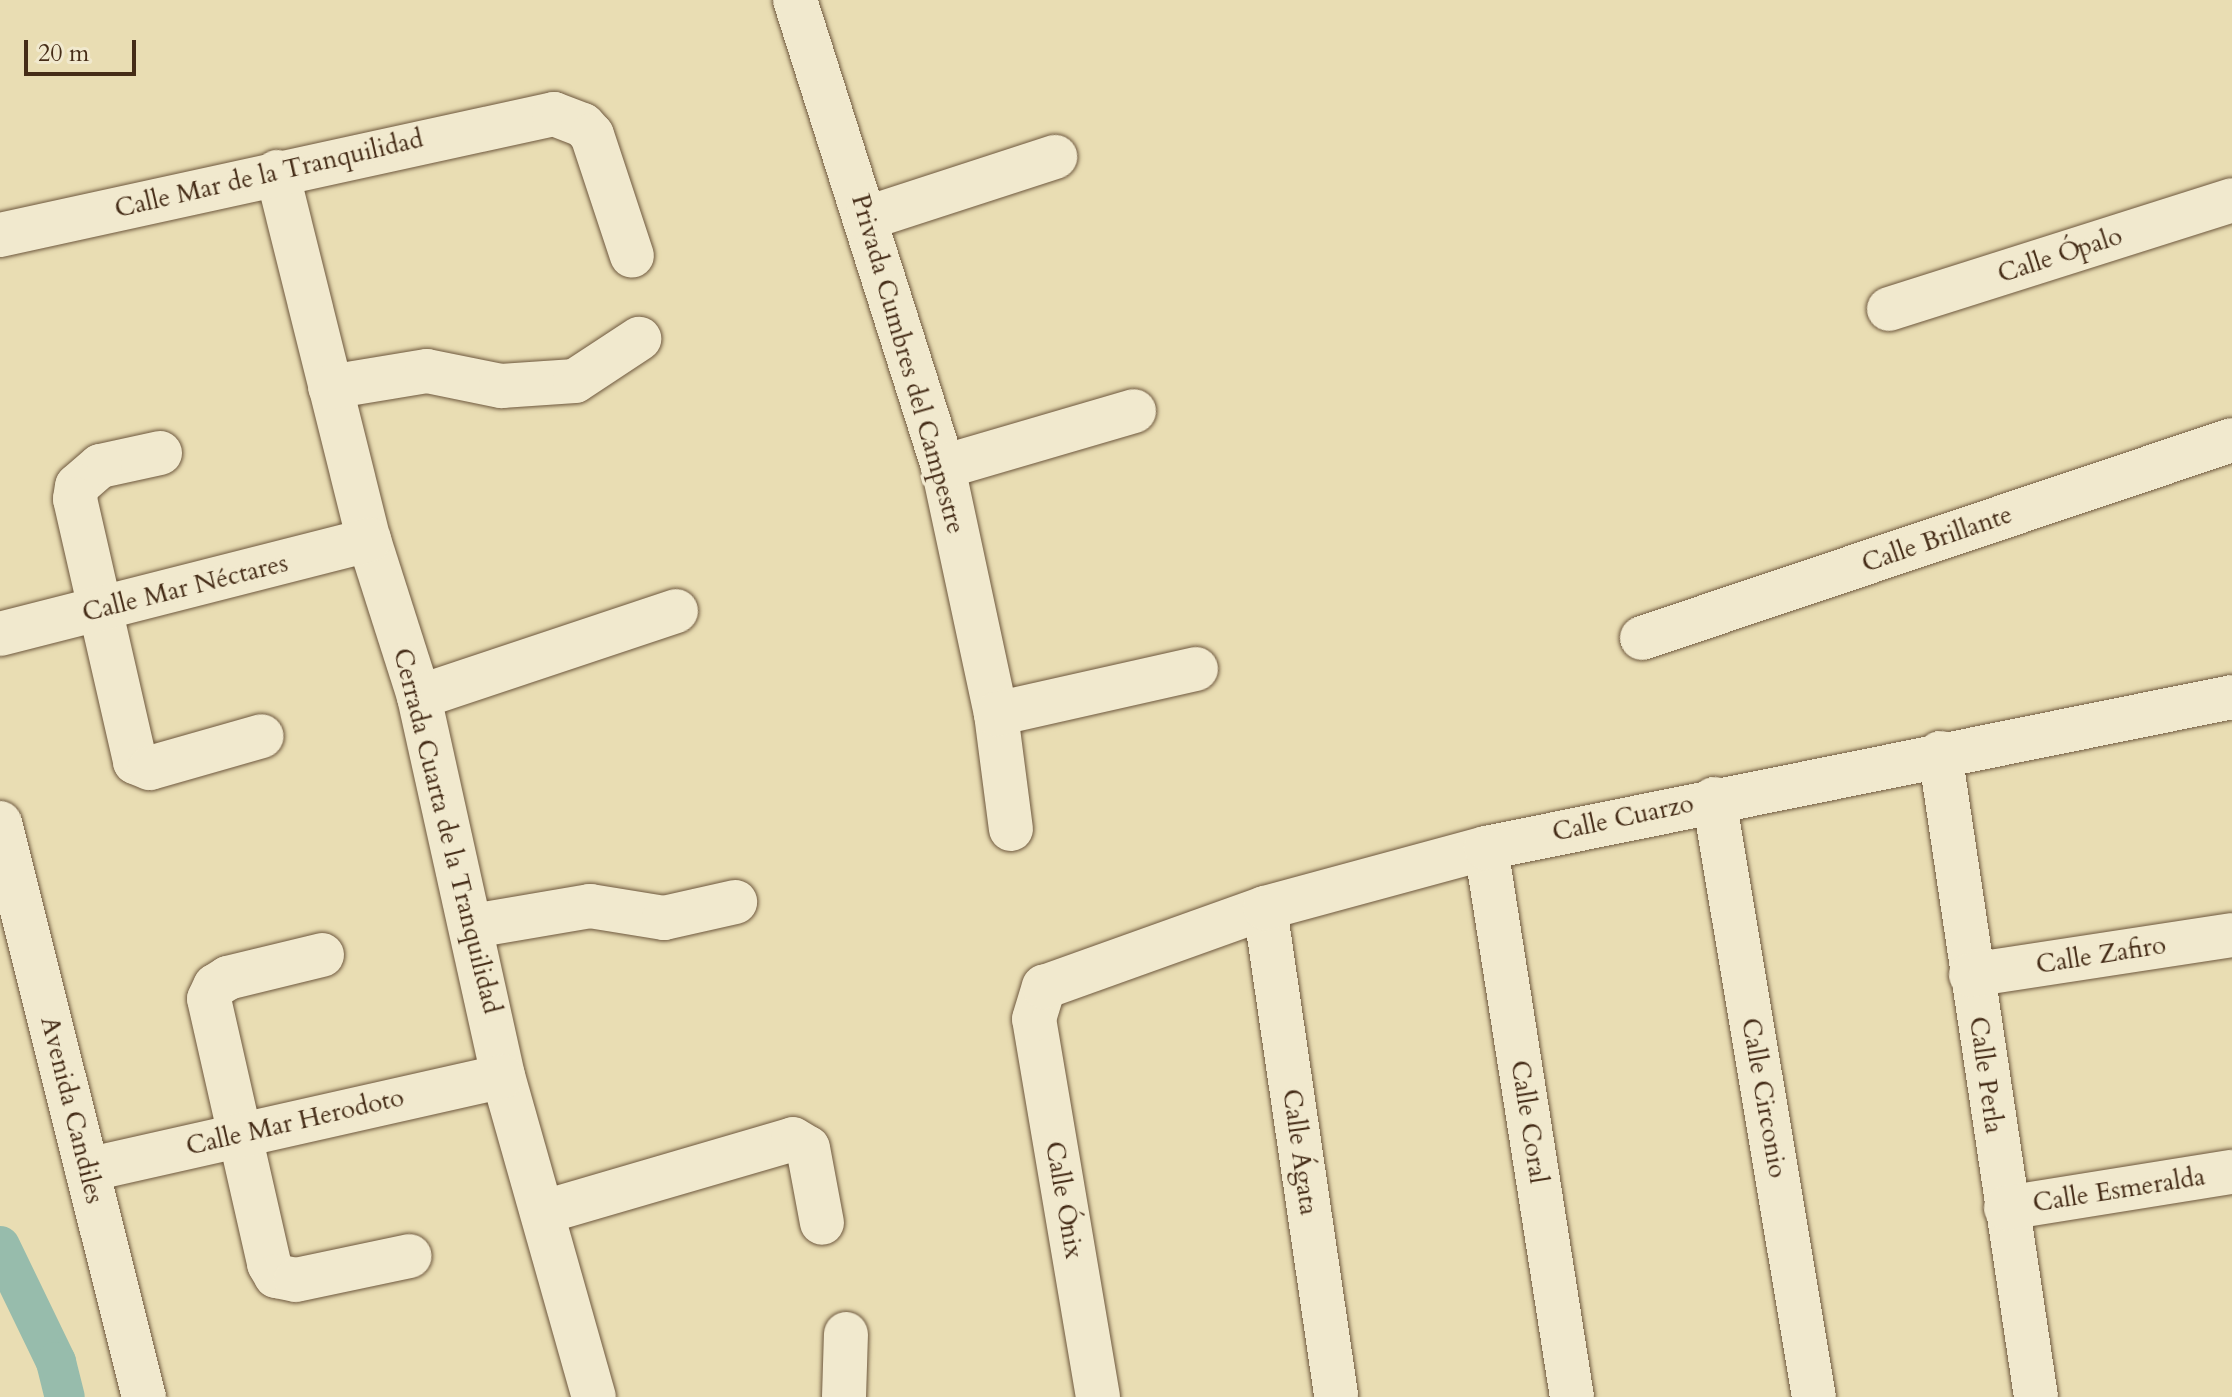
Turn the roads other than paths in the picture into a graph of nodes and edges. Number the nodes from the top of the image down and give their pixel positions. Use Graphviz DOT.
graph roads {
  1 [pos="795,0"];
  2 [pos="1055,157"];
  3 [pos="277,172"];
  4 [pos="2232,200"];
  5 [pos="867,218"];
  6 [pos="0,235"];
  7 [pos="632,256"];
  8 [pos="1889,309"];
  9 [pos="639,339"];
  10 [pos="330,387"];
  11 [pos="1134,411"];
  12 [pos="2232,440"];
  13 [pos="160,453"];
  14 [pos="943,467"];
  15 [pos="369,540"];
  16 [pos="104,611"];
  17 [pos="676,611"];
  18 [pos="0,634"];
  19 [pos="1642,638"];
  20 [pos="1196,669"];
  21 [pos="419,697"];
  22 [pos="2232,697"];
  23 [pos="996,714"];
  24 [pos="262,736"];
  25 [pos="1940,753"];
  26 [pos="1714,799"];
  27 [pos="0,823"];
  28 [pos="1011,829"];
  29 [pos="1486,848"];
  30 [pos="735,902"];
  31 [pos="1265,908"];
  32 [pos="11,911"];
  33 [pos="473,926"];
  34 [pos="2232,935"];
  35 [pos="322,955"];
  36 [pos="1971,975"];
  37 [pos="1036,1002"];
  38 [pos="503,1076"];
  39 [pos="236,1133"];
  40 [pos="87,1170"];
  41 [pos="2232,1172"];
  42 [pos="2006,1208"];
  43 [pos="544,1212"];
  44 [pos="822,1223"];
  45 [pos="410,1256"];
  46 [pos="846,1334"];
  47 [pos="144,1397"];
  48 [pos="594,1397"];
  49 [pos="844,1397"];
  50 [pos="1098,1397"];
  51 [pos="1336,1397"];
  52 [pos="1572,1397"];
  53 [pos="1814,1397"];
  54 [pos="2036,1397"];
  1 -- 5 [label="street, Privada Cumbres del Campestre"];
  2 -- 5 [label="street"];
  3 -- 6 [label="street, Calle Mar de la Tranquilidad"];
  3 -- 7 [label="street, Calle Mar de la Tranquilidad"];
  3 -- 10 [label="street, Cerrada Cuarta de la Tranquilidad"];
  4 -- 8 [label="street, Calle Ópalo"];
  5 -- 14 [label="street, Privada Cumbres del Campestre"];
  9 -- 10 [label="street"];
  10 -- 15 [label="street, Cerrada Cuarta de la Tranquilidad"];
  11 -- 14 [label="street"];
  12 -- 19 [label="street, Calle Brillante"];
  13 -- 16 [label="street"];
  14 -- 23 [label="street, Privada Cumbres del Campestre"];
  15 -- 16 [label="street, Calle Mar Néctares"];
  15 -- 21 [label="street, Cerrada Cuarta de la Tranquilidad"];
  16 -- 18 [label="street, Calle Mar Néctares"];
  16 -- 24 [label="street"];
  17 -- 21 [label="street"];
  20 -- 23 [label="street"];
  21 -- 33 [label="street, Cerrada Cuarta de la Tranquilidad"];
  22 -- 25 [label="street, Calle Cuarzo"];
  23 -- 28 [label="street, Privada Cumbres del Campestre"];
  25 -- 26 [label="street, Calle Cuarzo"];
  25 -- 36 [label="street, Calle Perla"];
  26 -- 29 [label="street, Calle Cuarzo"];
  26 -- 53 [label="street, Calle Circonio"];
  27 -- 32 [label="street, Avenida Candiles"];
  29 -- 31 [label="street, Calle Cuarzo"];
  29 -- 52 [label="street, Calle Coral"];
  30 -- 33 [label="street"];
  31 -- 37 [label="street, Calle Cuarzo"];
  31 -- 51 [label="street, Calle Ágata"];
  32 -- 40 [label="street, Avenida Candiles"];
  33 -- 38 [label="street, Cerrada Cuarta de la Tranquilidad"];
  34 -- 36 [label="street, Calle Zafiro"];
  35 -- 39 [label="street"];
  36 -- 42 [label="street, Calle Perla"];
  37 -- 50 [label="street, Calle Ónix"];
  38 -- 39 [label="street, Calle Mar Herodoto"];
  38 -- 43 [label="street, Cerrada Cuarta de la Tranquilidad"];
  39 -- 40 [label="street, Calle Mar Herodoto"];
  39 -- 45 [label="street"];
  40 -- 47 [label="street, Avenida Candiles"];
  41 -- 42 [label="street, Calle Esmeralda"];
  42 -- 54 [label="street, Calle Perla"];
  43 -- 44 [label="street"];
  43 -- 48 [label="street, Cerrada Cuarta de la Tranquilidad"];
  46 -- 49 [label="street"];
}
